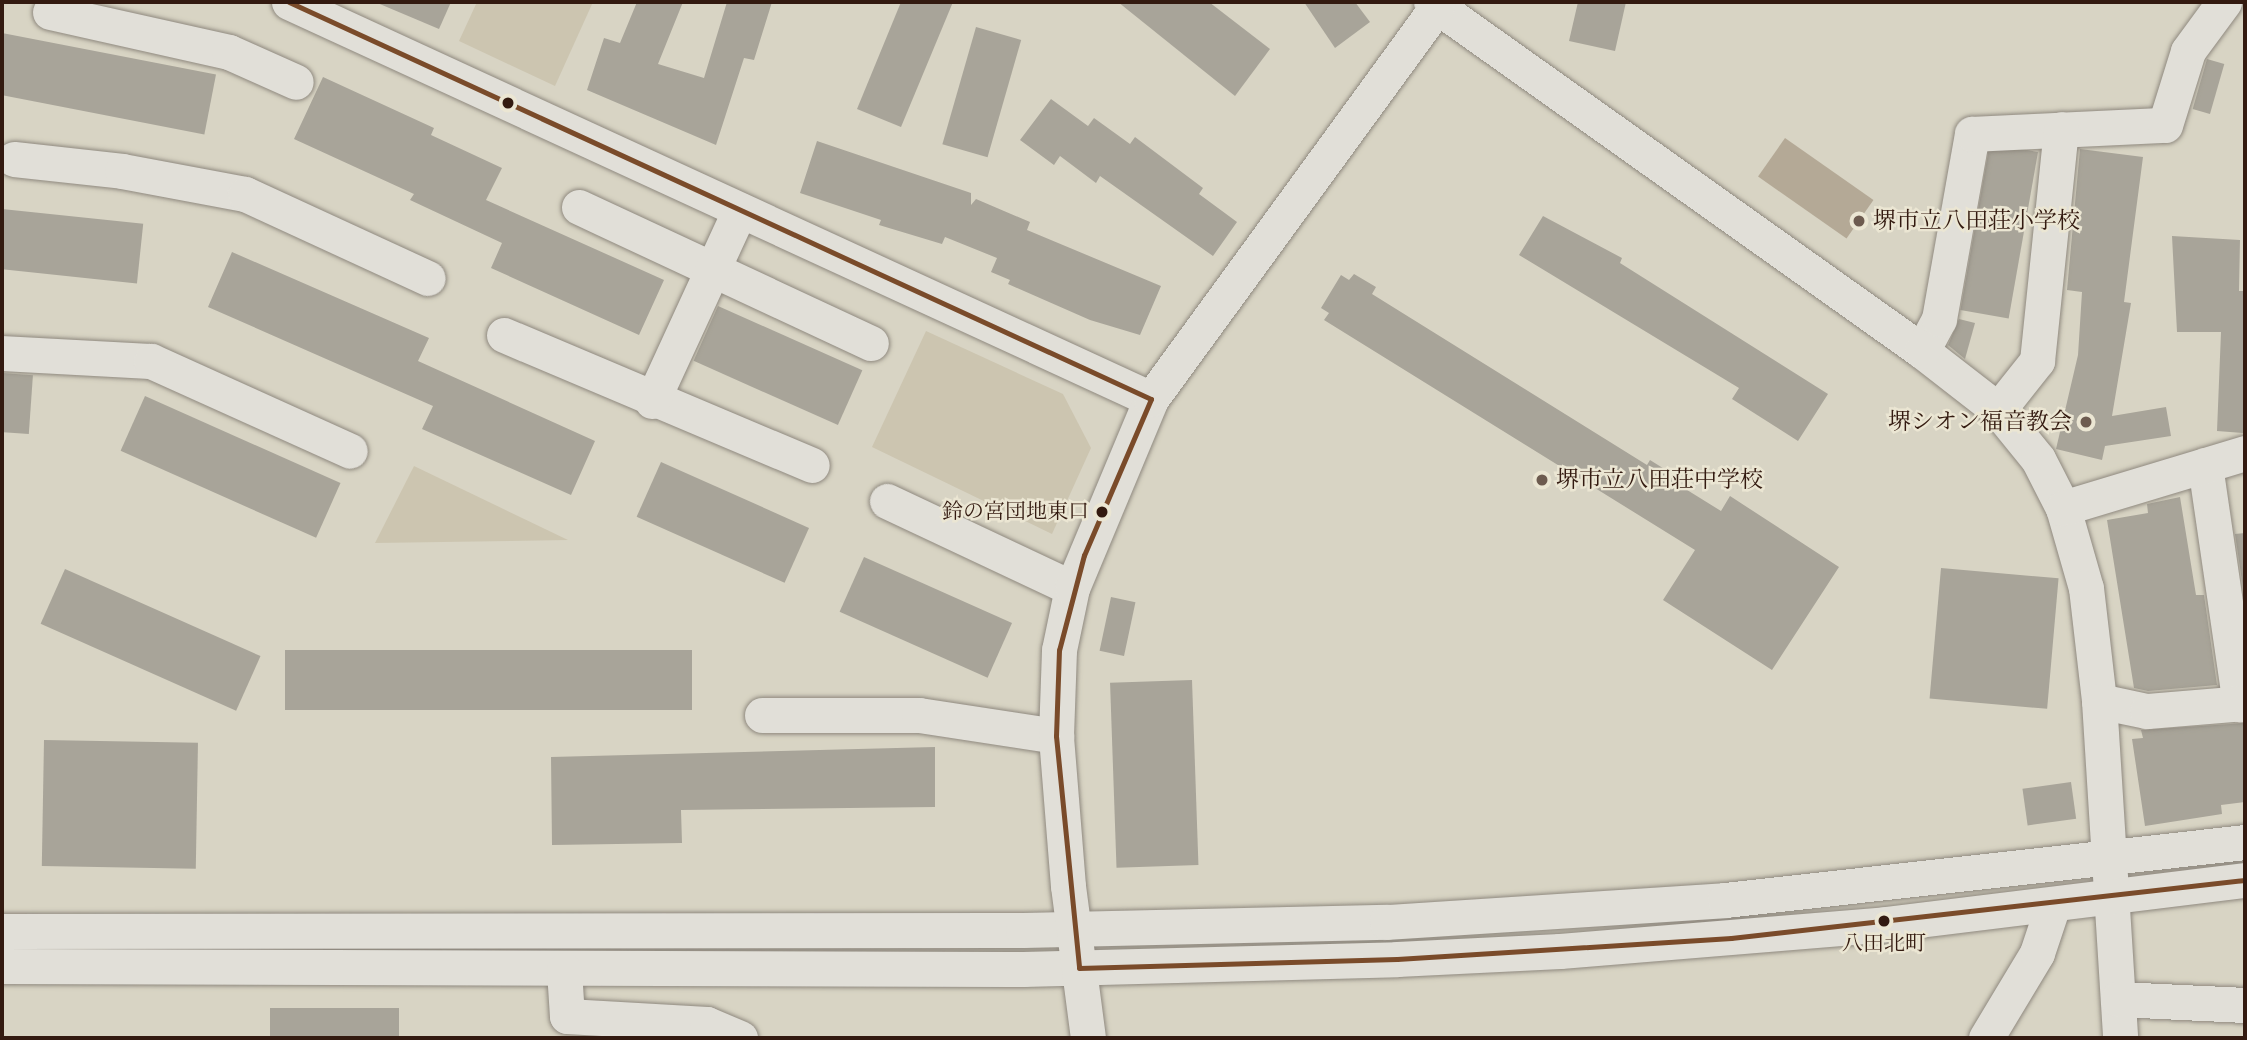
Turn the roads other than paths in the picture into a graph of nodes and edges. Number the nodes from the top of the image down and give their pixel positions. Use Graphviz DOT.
graph roads {
  1 [pos="289,2"];
  2 [pos="2224,2"];
  3 [pos="1434,4"];
  4 [pos="50,12"];
  5 [pos="296,82"];
  6 [pos="2062,129"];
  7 [pos="14,159"];
  8 [pos="579,207"];
  9 [pos="740,210"];
  10 [pos="712,271"];
  11 [pos="428,278"];
  12 [pos="503,335"];
  13 [pos="871,343"];
  14 [pos="1922,351"];
  15 [pos="2,353"];
  16 [pos="1151,399"];
  17 [pos="652,401"];
  18 [pos="1998,410"];
  19 [pos="350,451"];
  20 [pos="2245,453"];
  21 [pos="812,465"];
  22 [pos="2205,465"];
  23 [pos="887,501"];
  24 [pos="2063,508"];
  25 [pos="2234,581"];
  26 [pos="1072,588"];
  27 [pos="2099,701"];
  28 [pos="2243,704"];
  29 [pos="762,715"];
  30 [pos="1056,736"];
  31 [pos="2245,842"];
  32 [pos="2110,858"];
  33 [pos="2245,880"];
  34 [pos="2111,895"];
  35 [pos="2053,905"];
  36 [pos="1073,929"];
  37 [pos="2,931"];
  38 [pos="2,966"];
  39 [pos="1079,968"];
  40 [pos="564,970"];
  41 [pos="2118,999"];
  42 [pos="2245,1005"];
  43 [pos="605,1027"];
  44 [pos="740,1038"];
  45 [pos="1088,1038"];
  46 [pos="1986,1038"];
  47 [pos="2120,1038"];
  1 -- 9 [label="street"];
  2 -- 6 [label="street"];
  3 -- 14 [label="street"];
  3 -- 16 [label="street"];
  4 -- 5 [label="street"];
  6 -- 14 [label="street"];
  6 -- 18 [label="street"];
  7 -- 11 [label="street"];
  8 -- 10 [label="street"];
  9 -- 10 [label="street"];
  9 -- 16 [label="street"];
  10 -- 13 [label="street"];
  10 -- 17 [label="street"];
  12 -- 17 [label="street"];
  14 -- 18 [label="street"];
  15 -- 19 [label="street"];
  16 -- 26 [label="street"];
  17 -- 21 [label="street"];
  18 -- 24 [label="street"];
  20 -- 22 [label="street"];
  22 -- 24 [label="street"];
  22 -- 25 [label="street"];
  23 -- 26 [label="street"];
  24 -- 27 [label="street"];
  25 -- 28 [label="street"];
  26 -- 30 [label="street"];
  27 -- 28 [label="street"];
  27 -- 32 [label="street"];
  29 -- 30 [label="street"];
  30 -- 36 [label="street"];
  31 -- 32 [label="street"];
  32 -- 34 [label="street"];
  32 -- 36 [label="street"];
  33 -- 34 [label="street"];
  34 -- 35 [label="street"];
  34 -- 41 [label="street"];
  35 -- 39 [label="street"];
  35 -- 46 [label="street"];
  36 -- 37 [label="street"];
  36 -- 39 [label="street"];
  38 -- 40 [label="street"];
  39 -- 40 [label="street"];
  39 -- 45 [label="street"];
  40 -- 43 [label="street"];
  41 -- 42 [label="street"];
  41 -- 47 [label="street"];
  43 -- 44 [label="street"];
}
